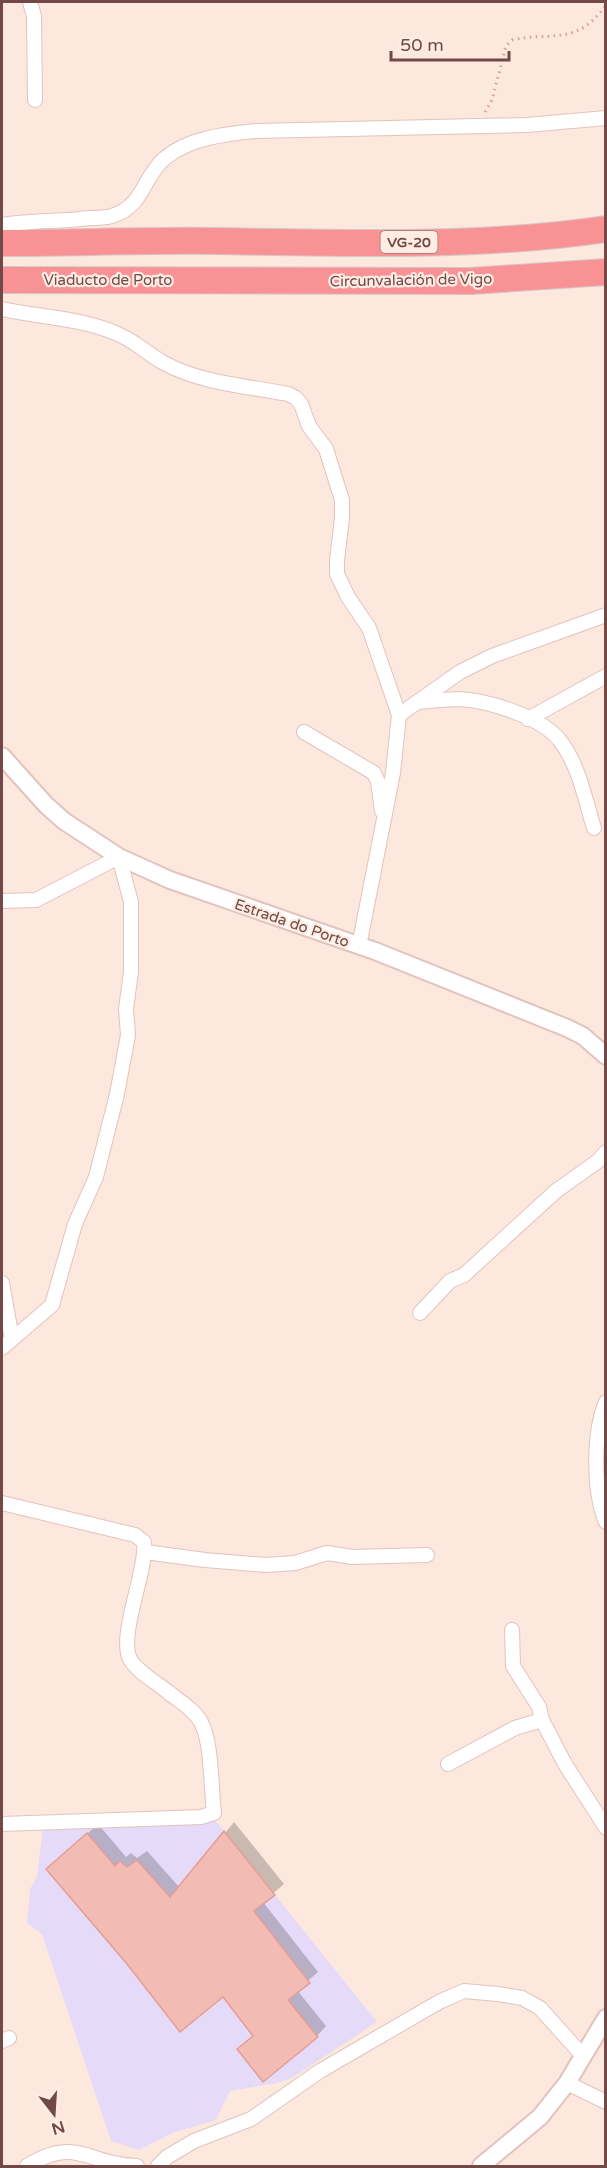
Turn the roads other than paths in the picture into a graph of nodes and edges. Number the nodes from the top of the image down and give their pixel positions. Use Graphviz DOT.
graph roads {
  1 [pos="30,2"];
  2 [pos="35,100"];
  3 [pos="606,118"];
  4 [pos="2,225"];
  5 [pos="606,229"];
  6 [pos="2,243"];
  7 [pos="606,272"];
  8 [pos="2,280"];
  9 [pos="216,281"];
  10 [pos="2,309"];
  11 [pos="606,615"];
  12 [pos="606,676"];
  13 [pos="418,702"];
  14 [pos="399,715"];
  15 [pos="528,718"];
  16 [pos="304,732"];
  17 [pos="2,756"];
  18 [pos="384,819"];
  19 [pos="594,828"];
  20 [pos="119,857"];
  21 [pos="2,901"];
  22 [pos="360,946"];
  23 [pos="606,1056"];
  24 [pos="606,1152"];
  25 [pos="2,1282"];
  26 [pos="420,1313"];
  27 [pos="7,1343"];
  28 [pos="606,1402"];
  29 [pos="2,1503"];
  30 [pos="606,1522"];
  31 [pos="145,1552"];
  32 [pos="427,1555"];
  33 [pos="512,1630"];
  34 [pos="542,1720"];
  35 [pos="448,1764"];
  36 [pos="2,1824"];
  37 [pos="606,1828"];
  38 [pos="606,2018"];
  39 [pos="582,2056"];
  40 [pos="567,2083"];
  41 [pos="606,2102"];
  42 [pos="163,2162"];
  43 [pos="27,2166"];
  44 [pos="138,2166"];
  45 [pos="482,2166"];
  1 -- 2 [label="street"];
  3 -- 4 [label="street"];
  5 -- 6 [label="highway, VG-20"];
  7 -- 9 [label="highway, Circunvalación de Vigo"];
  8 -- 9 [label="highway, Viaducto de Porto"];
  10 -- 14 [label="street"];
  11 -- 13 [label="street"];
  12 -- 15 [label="street"];
  13 -- 14 [label="street"];
  13 -- 15 [label="street"];
  14 -- 18 [label="street"];
  15 -- 19 [label="street"];
  16 -- 18 [label="street"];
  17 -- 20 [label="street, Estrada do Porto"];
  18 -- 22 [label="street"];
  20 -- 21 [label="street"];
  20 -- 22 [label="street, Estrada do Porto"];
  20 -- 27 [label="street"];
  22 -- 23 [label="street, Estrada do Porto"];
  24 -- 26 [label="street"];
  25 -- 27 [label="street"];
  28 -- 30 [label="street"];
  29 -- 31 [label="street"];
  31 -- 32 [label="street"];
  31 -- 36 [label="street"];
  33 -- 34 [label="street"];
  34 -- 35 [label="street"];
  34 -- 37 [label="street"];
  38 -- 39 [label="street"];
  39 -- 40 [label="street"];
  39 -- 42 [label="street"];
  40 -- 41 [label="street"];
  40 -- 45 [label="street"];
  42 -- 44 [label="street"];
  43 -- 44 [label="street"];
}
